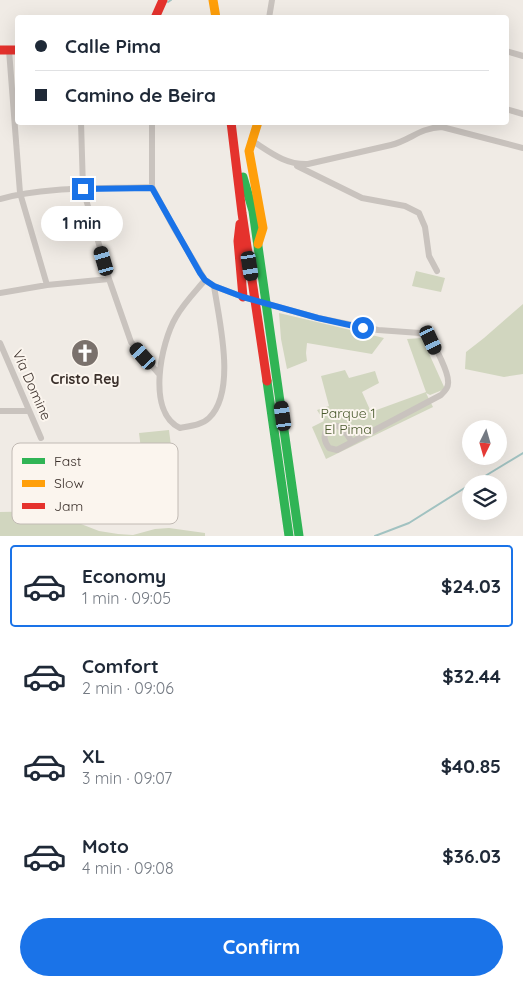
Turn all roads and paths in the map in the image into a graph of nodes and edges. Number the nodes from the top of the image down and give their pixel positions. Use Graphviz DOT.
graph roads {
  1 [pos="163,0"];
  2 [pos="213,0"];
  3 [pos="272,0"];
  4 [pos="156,15"];
  5 [pos="216,15"];
  6 [pos="269,15"];
  7 [pos="9,50"];
  8 [pos="509,52"];
  9 [pos="523,56"];
  10 [pos="509,110"];
  11 [pos="523,114"];
  12 [pos="81,125"];
  13 [pos="152,125"];
  14 [pos="232,125"];
  15 [pos="257,125"];
  16 [pos="251,140"];
  17 [pos="523,148"];
  18 [pos="236,152"];
  19 [pos="293,164"];
  20 [pos="152,188"];
  21 [pos="83,189"];
  22 [pos="20,194"];
  23 [pos="0,199"];
  24 [pos="253,211"];
  25 [pos="242,213"];
  26 [pos="258,244"];
  27 [pos="437,271"];
  28 [pos="109,279"];
  29 [pos="205,280"];
  30 [pos="47,285"];
  31 [pos="214,286"];
  32 [pos="0,293"];
  33 [pos="243,297"];
  34 [pos="256,301"];
  35 [pos="267,304"];
  36 [pos="0,343"];
  37 [pos="160,374"];
  38 [pos="0,410"];
  39 [pos="29,411"];
  40 [pos="41,438"];
  41 [pos="352,442"];
  42 [pos="289,536"];
  43 [pos="300,536"];
  1 -- 4 [label="main road"];
  2 -- 5 [label="main road"];
  3 -- 6 [label="street"];
  7 -- 22 [label="street"];
  8 -- 9 [label="street"];
  10 -- 11 [label="street"];
  12 -- 21 [label="street"];
  13 -- 20 [label="street"];
  14 -- 18 [label="main road"];
  15 -- 16 [label="main road"];
  16 -- 19 [label="street"];
  16 -- 26 [label="main road"];
  17 -- 19 [label="street"];
  18 -- 24 [label="main road"];
  18 -- 25 [label="main road"];
  19 -- 27 [label="street"];
  20 -- 21 [label="street"];
  20 -- 29 [label="street"];
  21 -- 22 [label="street"];
  21 -- 28 [label="street"];
  22 -- 23 [label="street"];
  22 -- 30 [label="street"];
  24 -- 25 [label="main road"];
  24 -- 26 [label="main road"];
  25 -- 33 [label="main road"];
  25 -- 34 [label="main road"];
  26 -- 35 [label="main road"];
  28 -- 30 [label="street"];
  28 -- 37 [label="street"];
  29 -- 31 [label="street"];
  29 -- 37 [label="street"];
  30 -- 32 [label="street"];
  31 -- 33 [label="street"];
  31 -- 37 [label="street"];
  33 -- 34 [label="street"];
  34 -- 35 [label="street"];
  34 -- 42 [label="main road"];
  35 -- 41 [label="street"];
  35 -- 43 [label="main road"];
  36 -- 39 [label="street, Vía Domine"];
  38 -- 39 [label="street"];
  39 -- 40 [label="street, Vía Domine"];
  41 -- 41 [label="street"];
}
